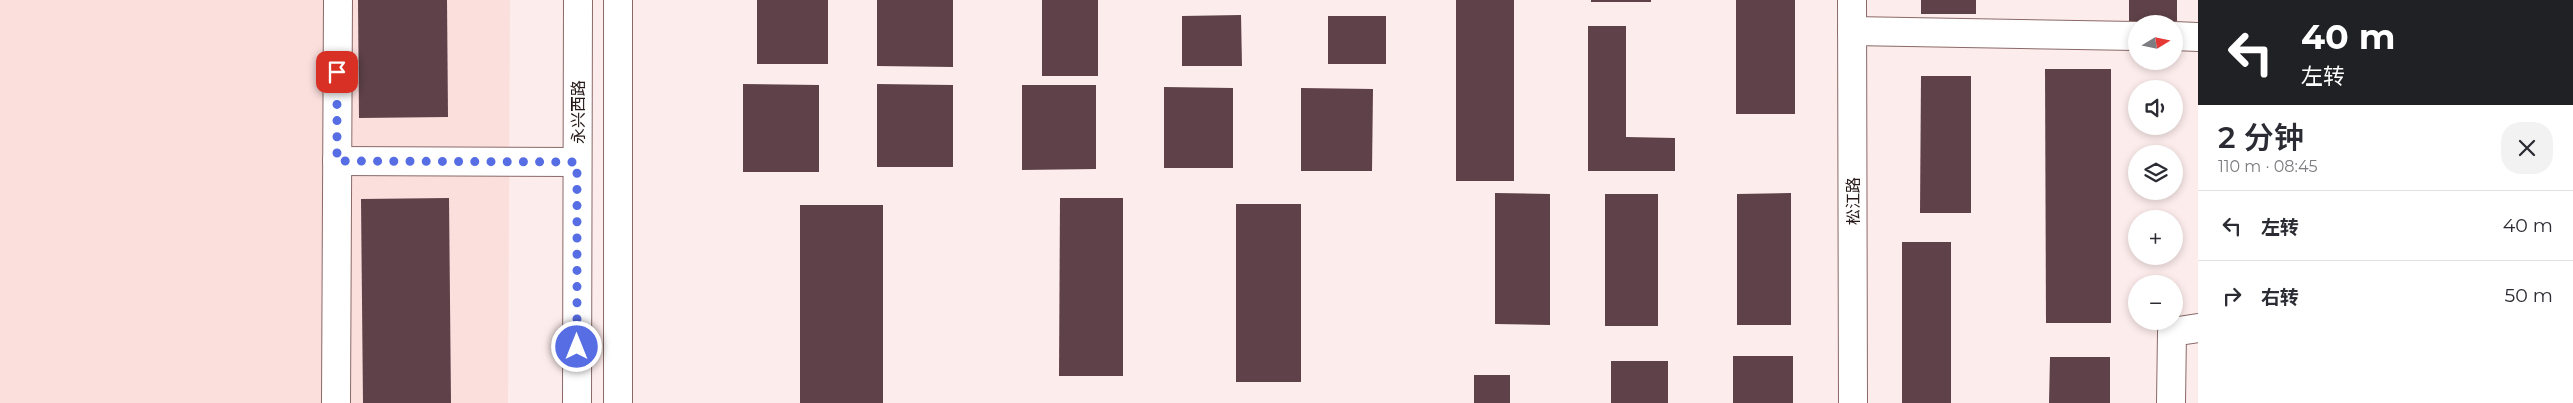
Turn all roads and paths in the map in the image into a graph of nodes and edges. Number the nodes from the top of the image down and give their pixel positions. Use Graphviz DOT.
graph roads {
  1 [pos="338,0"];
  2 [pos="578,0"];
  3 [pos="618,0"];
  4 [pos="1852,0"];
  5 [pos="1852,30"];
  6 [pos="2128,36"];
  7 [pos="2183,36"];
  8 [pos="2198,37"];
  9 [pos="337,161"];
  10 [pos="577,162"];
  11 [pos="2198,328"];
  12 [pos="336,403"];
  13 [pos="577,403"];
  14 [pos="618,403"];
  15 [pos="1853,403"];
  16 [pos="2171,403"];
  1 -- 9 [label="main road"];
  2 -- 10 [label="main road, 永兴西路"];
  3 -- 14 [label="main road"];
  4 -- 5 [label="main road, 松江路"];
  5 -- 6 [label="main road"];
  5 -- 15 [label="main road, 松江路"];
  7 -- 8 [label="main road"];
  9 -- 10 [label="main road"];
  9 -- 12 [label="main road"];
  10 -- 13 [label="main road, 永兴西路"];
  11 -- 16 [label="main road"];
}
